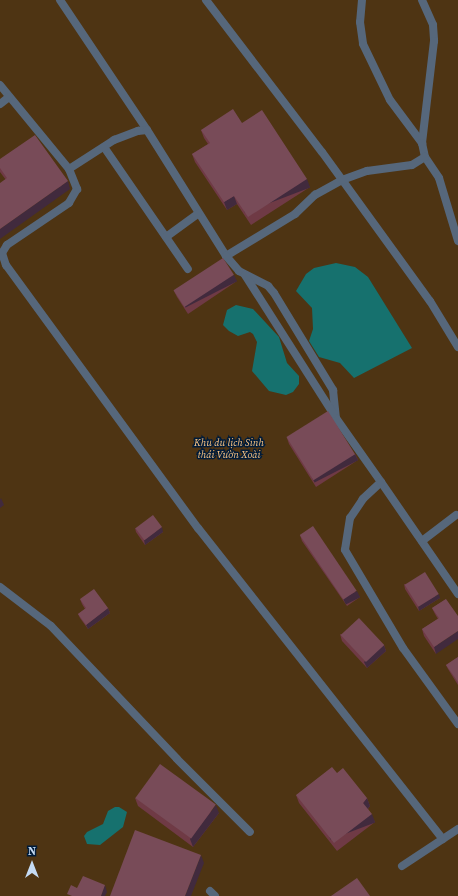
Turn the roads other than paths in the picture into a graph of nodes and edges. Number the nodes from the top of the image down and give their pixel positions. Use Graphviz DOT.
graph roads {
  1 [pos="60,0"];
  2 [pos="206,0"];
  3 [pos="362,0"];
  4 [pos="422,0"];
  5 [pos="0,85"];
  6 [pos="9,97"];
  7 [pos="0,104"];
  8 [pos="147,130"];
  9 [pos="422,143"];
  10 [pos="104,147"];
  11 [pos="425,157"];
  12 [pos="69,169"];
  13 [pos="342,180"];
  14 [pos="198,214"];
  15 [pos="166,237"];
  16 [pos="458,241"];
  17 [pos="1,253"];
  18 [pos="226,256"];
  19 [pos="188,269"];
  20 [pos="244,274"];
  21 [pos="458,346"];
  22 [pos="336,418"];
  23 [pos="381,482"];
  24 [pos="456,515"];
  25 [pos="422,541"];
  26 [pos="0,587"];
  27 [pos="458,594"];
  28 [pos="458,724"];
  29 [pos="458,829"];
  30 [pos="250,832"];
  31 [pos="443,839"];
  32 [pos="402,866"];
  1 -- 8 [label="street"];
  2 -- 13 [label="street"];
  3 -- 9 [label="street"];
  4 -- 9 [label="street"];
  5 -- 6 [label="street"];
  6 -- 7 [label="street"];
  6 -- 12 [label="street"];
  8 -- 10 [label="street"];
  8 -- 14 [label="street"];
  9 -- 11 [label="street"];
  10 -- 12 [label="street"];
  10 -- 15 [label="street"];
  11 -- 13 [label="street"];
  11 -- 16 [label="street"];
  12 -- 17 [label="street"];
  13 -- 18 [label="street"];
  13 -- 21 [label="street"];
  14 -- 15 [label="street"];
  14 -- 18 [label="street"];
  15 -- 19 [label="street"];
  17 -- 31 [label="street"];
  18 -- 20 [label="street"];
  20 -- 22 [label="street"];
  20 -- 22 [label="street"];
  22 -- 23 [label="street"];
  23 -- 25 [label="street"];
  23 -- 28 [label="street"];
  24 -- 25 [label="street"];
  25 -- 27 [label="street"];
  26 -- 30 [label="street"];
  29 -- 31 [label="street"];
  31 -- 32 [label="street"];
}
